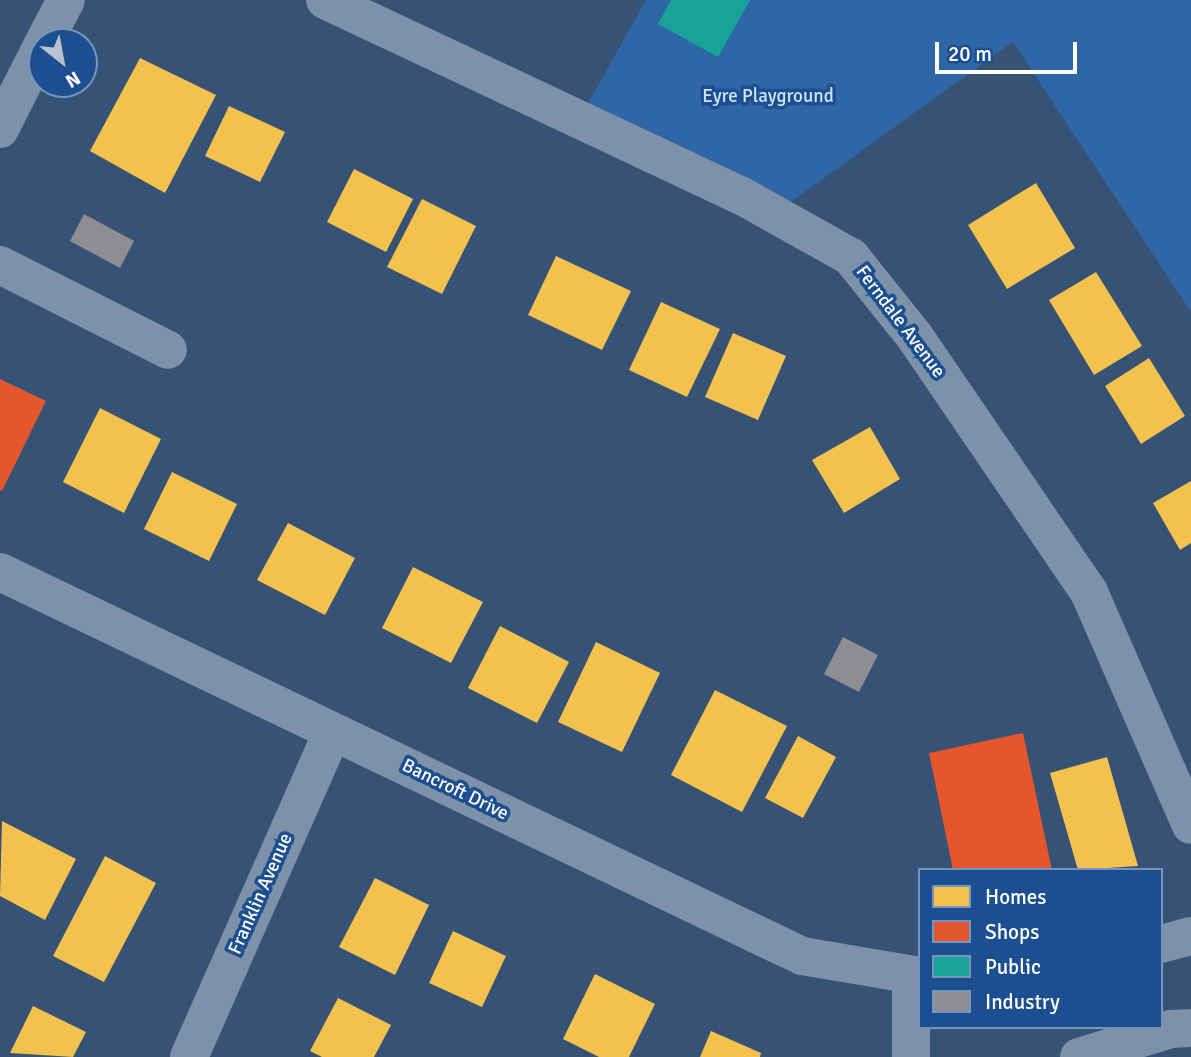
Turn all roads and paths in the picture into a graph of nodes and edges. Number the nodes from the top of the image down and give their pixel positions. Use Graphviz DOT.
graph roads {
  1 [pos="66,0"];
  2 [pos="325,0"];
  3 [pos="51,28"];
  4 [pos="28,74"];
  5 [pos="0,129"];
  6 [pos="0,265"];
  7 [pos="168,350"];
  8 [pos="0,572"];
  9 [pos="332,732"];
  10 [pos="1191,825"];
  11 [pos="1191,936"];
  12 [pos="1163,943"];
  13 [pos="916,976"];
  14 [pos="1191,1028"];
  15 [pos="189,1057"];
  16 [pos="911,1057"];
  17 [pos="1079,1057"];
  1 -- 3 [label="street"];
  2 -- 10 [label="street, Ferndale Avenue"];
  4 -- 5 [label="street"];
  6 -- 7 [label="street"];
  8 -- 9 [label="street, Bancroft Drive"];
  9 -- 13 [label="street, Bancroft Drive"];
  9 -- 15 [label="street, Franklin Avenue"];
  11 -- 12 [label="street"];
  13 -- 16 [label="street"];
  14 -- 17 [label="street"];
}
